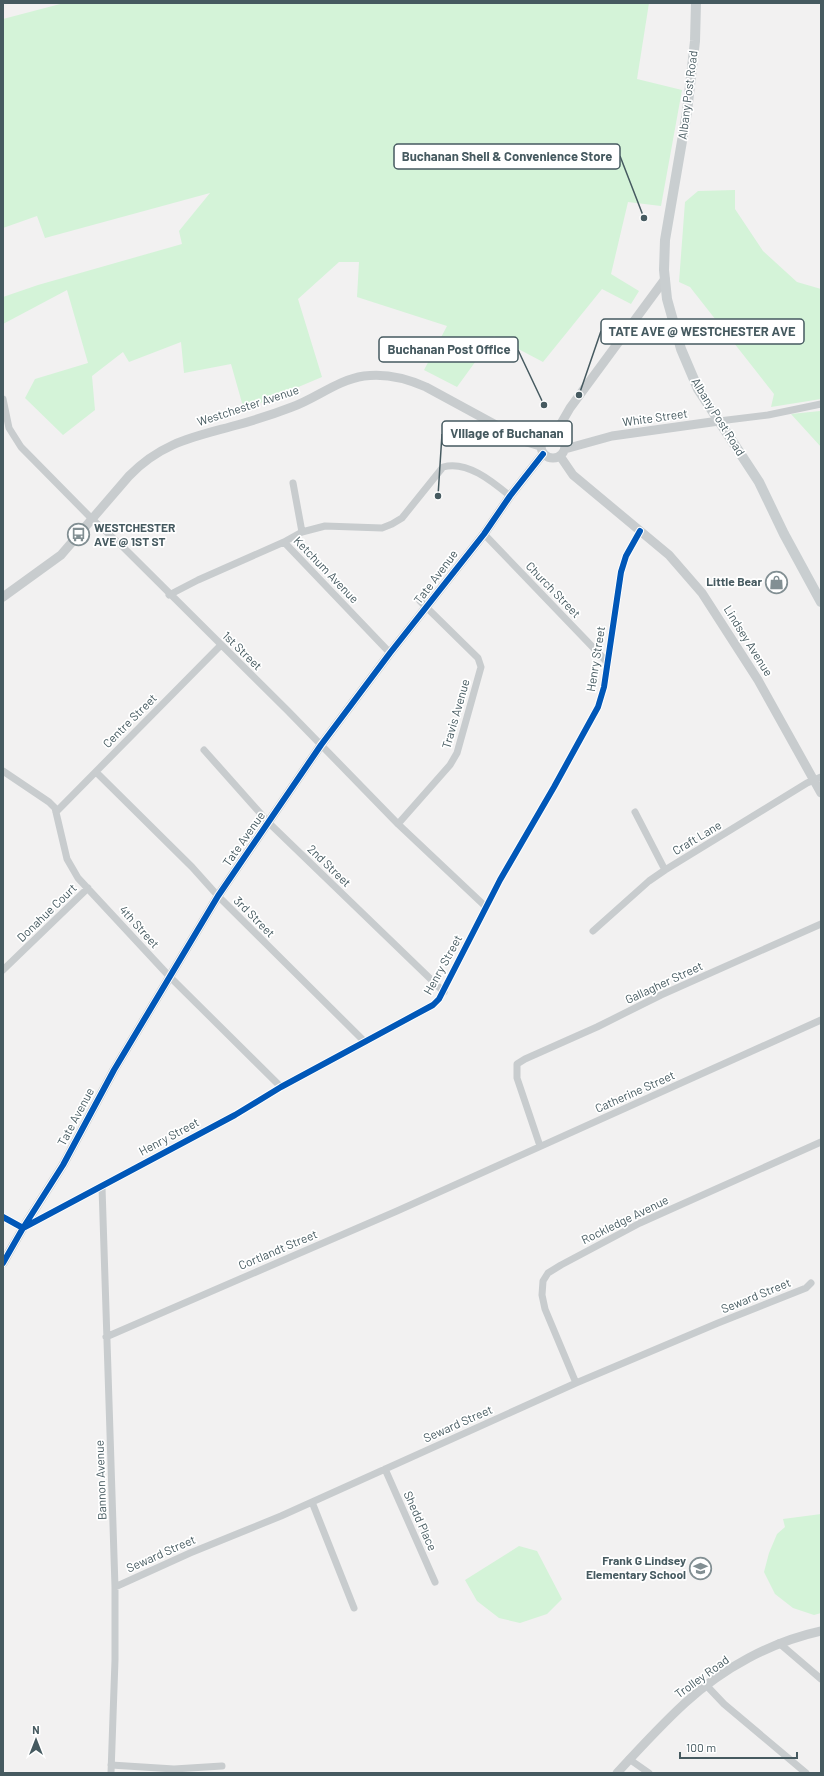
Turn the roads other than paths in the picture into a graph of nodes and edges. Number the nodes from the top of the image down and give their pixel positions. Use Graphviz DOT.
graph roads {
  1 [pos="696,3"];
  2 [pos="664,278"];
  3 [pos="3,399"];
  4 [pos="821,404"];
  5 [pos="719,421"];
  6 [pos="555,434"];
  7 [pos="542,450"];
  8 [pos="562,453"];
  9 [pos="293,483"];
  10 [pos="510,496"];
  11 [pos="92,519"];
  12 [pos="640,531"];
  13 [pos="302,532"];
  14 [pos="484,534"];
  15 [pos="284,542"];
  16 [pos="169,595"];
  17 [pos="3,597"];
  18 [pos="821,602"];
  19 [pos="423,604"];
  20 [pos="220,646"];
  21 [pos="390,653"];
  22 [pos="607,662"];
  23 [pos="321,745"];
  24 [pos="204,750"];
  25 [pos="3,771"];
  26 [pos="96,772"];
  27 [pos="817,779"];
  28 [pos="821,793"];
  29 [pos="56,812"];
  30 [pos="636,812"];
  31 [pos="269,823"];
  32 [pos="398,824"];
  33 [pos="665,870"];
  34 [pos="88,888"];
  35 [pos="218,896"];
  36 [pos="486,907"];
  37 [pos="821,924"];
  38 [pos="593,931"];
  39 [pos="3,970"];
  40 [pos="169,976"];
  41 [pos="444,992"];
  42 [pos="821,1020"];
  43 [pos="365,1042"];
  44 [pos="281,1087"];
  45 [pos="821,1142"];
  46 [pos="540,1146"];
  47 [pos="458,1183"];
  48 [pos="102,1186"];
  49 [pos="3,1217"];
  50 [pos="23,1228"];
  51 [pos="3,1263"];
  52 [pos="810,1283"];
  53 [pos="106,1338"];
  54 [pos="576,1383"];
  55 [pos="385,1469"];
  56 [pos="312,1502"];
  57 [pos="435,1582"];
  58 [pos="115,1587"];
  59 [pos="354,1608"];
  60 [pos="821,1631"];
  61 [pos="779,1643"];
  62 [pos="821,1679"];
  63 [pos="706,1685"];
  64 [pos="630,1759"];
  65 [pos="222,1766"];
  66 [pos="111,1769"];
  67 [pos="617,1773"];
  68 [pos="649,1773"];
  69 [pos="806,1773"];
  1 -- 2 [label="main road, Albany Post Road"];
  2 -- 5 [label="main road, Albany Post Road"];
  2 -- 6 [label="street"];
  3 -- 11 [label="street, 1st Street"];
  4 -- 5 [label="street, White Street"];
  5 -- 8 [label="street, White Street"];
  5 -- 18 [label="main road, Albany Post Road"];
  6 -- 7 [label="street"];
  6 -- 8 [label="street"];
  7 -- 8 [label="street"];
  7 -- 10 [label="street, Tate Avenue"];
  7 -- 11 [label="street, Westchester Avenue"];
  8 -- 12 [label="street, Lindsey Avenue"];
  9 -- 13 [label="street"];
  10 -- 13 [label="street"];
  10 -- 14 [label="street, Tate Avenue"];
  11 -- 16 [label="street, 1st Street"];
  11 -- 17 [label="street, Westchester Avenue"];
  12 -- 22 [label="street, Henry Street"];
  12 -- 27 [label="street, Lindsey Avenue"];
  13 -- 15 [label="street"];
  14 -- 19 [label="street, Tate Avenue"];
  14 -- 22 [label="street, Church Street"];
  15 -- 16 [label="street, Ketchum Avenue"];
  15 -- 21 [label="street, Ketchum Avenue"];
  16 -- 20 [label="street, 1st Street"];
  19 -- 21 [label="street, Tate Avenue"];
  19 -- 32 [label="street, Travis Avenue"];
  20 -- 23 [label="street, 1st Street"];
  20 -- 26 [label="street, Centre Street"];
  21 -- 23 [label="street, Tate Avenue"];
  22 -- 36 [label="street, Henry Street"];
  23 -- 31 [label="street, Tate Avenue"];
  23 -- 32 [label="street, 1st Street"];
  24 -- 31 [label="street, 2nd Street"];
  25 -- 29 [label="street, 4th Street"];
  26 -- 29 [label="street, Centre Street"];
  26 -- 35 [label="street, 3rd Street"];
  27 -- 28 [label="street, Lindsey Avenue"];
  27 -- 33 [label="street, Craft Lane"];
  29 -- 34 [label="street, 4th Street"];
  30 -- 33 [label="street"];
  31 -- 35 [label="street, Tate Avenue"];
  31 -- 41 [label="street, 2nd Street"];
  32 -- 36 [label="street, 1st Street"];
  33 -- 38 [label="street, Craft Lane"];
  34 -- 39 [label="street, Donahue Court"];
  34 -- 40 [label="street, 4th Street"];
  35 -- 40 [label="street, Tate Avenue"];
  35 -- 43 [label="street, 3rd Street"];
  36 -- 41 [label="street, Henry Street"];
  37 -- 46 [label="street, Gallagher Street"];
  40 -- 44 [label="street, 4th Street"];
  40 -- 50 [label="street, Tate Avenue"];
  41 -- 43 [label="street, Henry Street"];
  42 -- 46 [label="street, Catherine Street"];
  43 -- 44 [label="street, Henry Street"];
  44 -- 48 [label="street, Henry Street"];
  45 -- 54 [label="street, Rockledge Avenue"];
  46 -- 47 [label="street, Catherine Street"];
  47 -- 53 [label="street, Cortlandt Street"];
  48 -- 50 [label="street, Henry Street"];
  48 -- 53 [label="street, Bannon Avenue"];
  49 -- 50 [label="street"];
  50 -- 51 [label="street, Tate Avenue"];
  52 -- 54 [label="street, Seward Street"];
  53 -- 58 [label="street, Bannon Avenue"];
  54 -- 55 [label="street, Seward Street"];
  55 -- 56 [label="street, Seward Street"];
  55 -- 57 [label="street, Shedd Place"];
  56 -- 58 [label="street, Seward Street"];
  56 -- 59 [label="street"];
  58 -- 66 [label="street, Bannon Avenue"];
  60 -- 61 [label="street, Trolley Road"];
  61 -- 62 [label="street"];
  61 -- 63 [label="street, Trolley Road"];
  63 -- 64 [label="street, Trolley Road"];
  63 -- 69 [label="street"];
  64 -- 67 [label="street, Trolley Road"];
  64 -- 68 [label="street"];
  65 -- 66 [label="street"];
}
